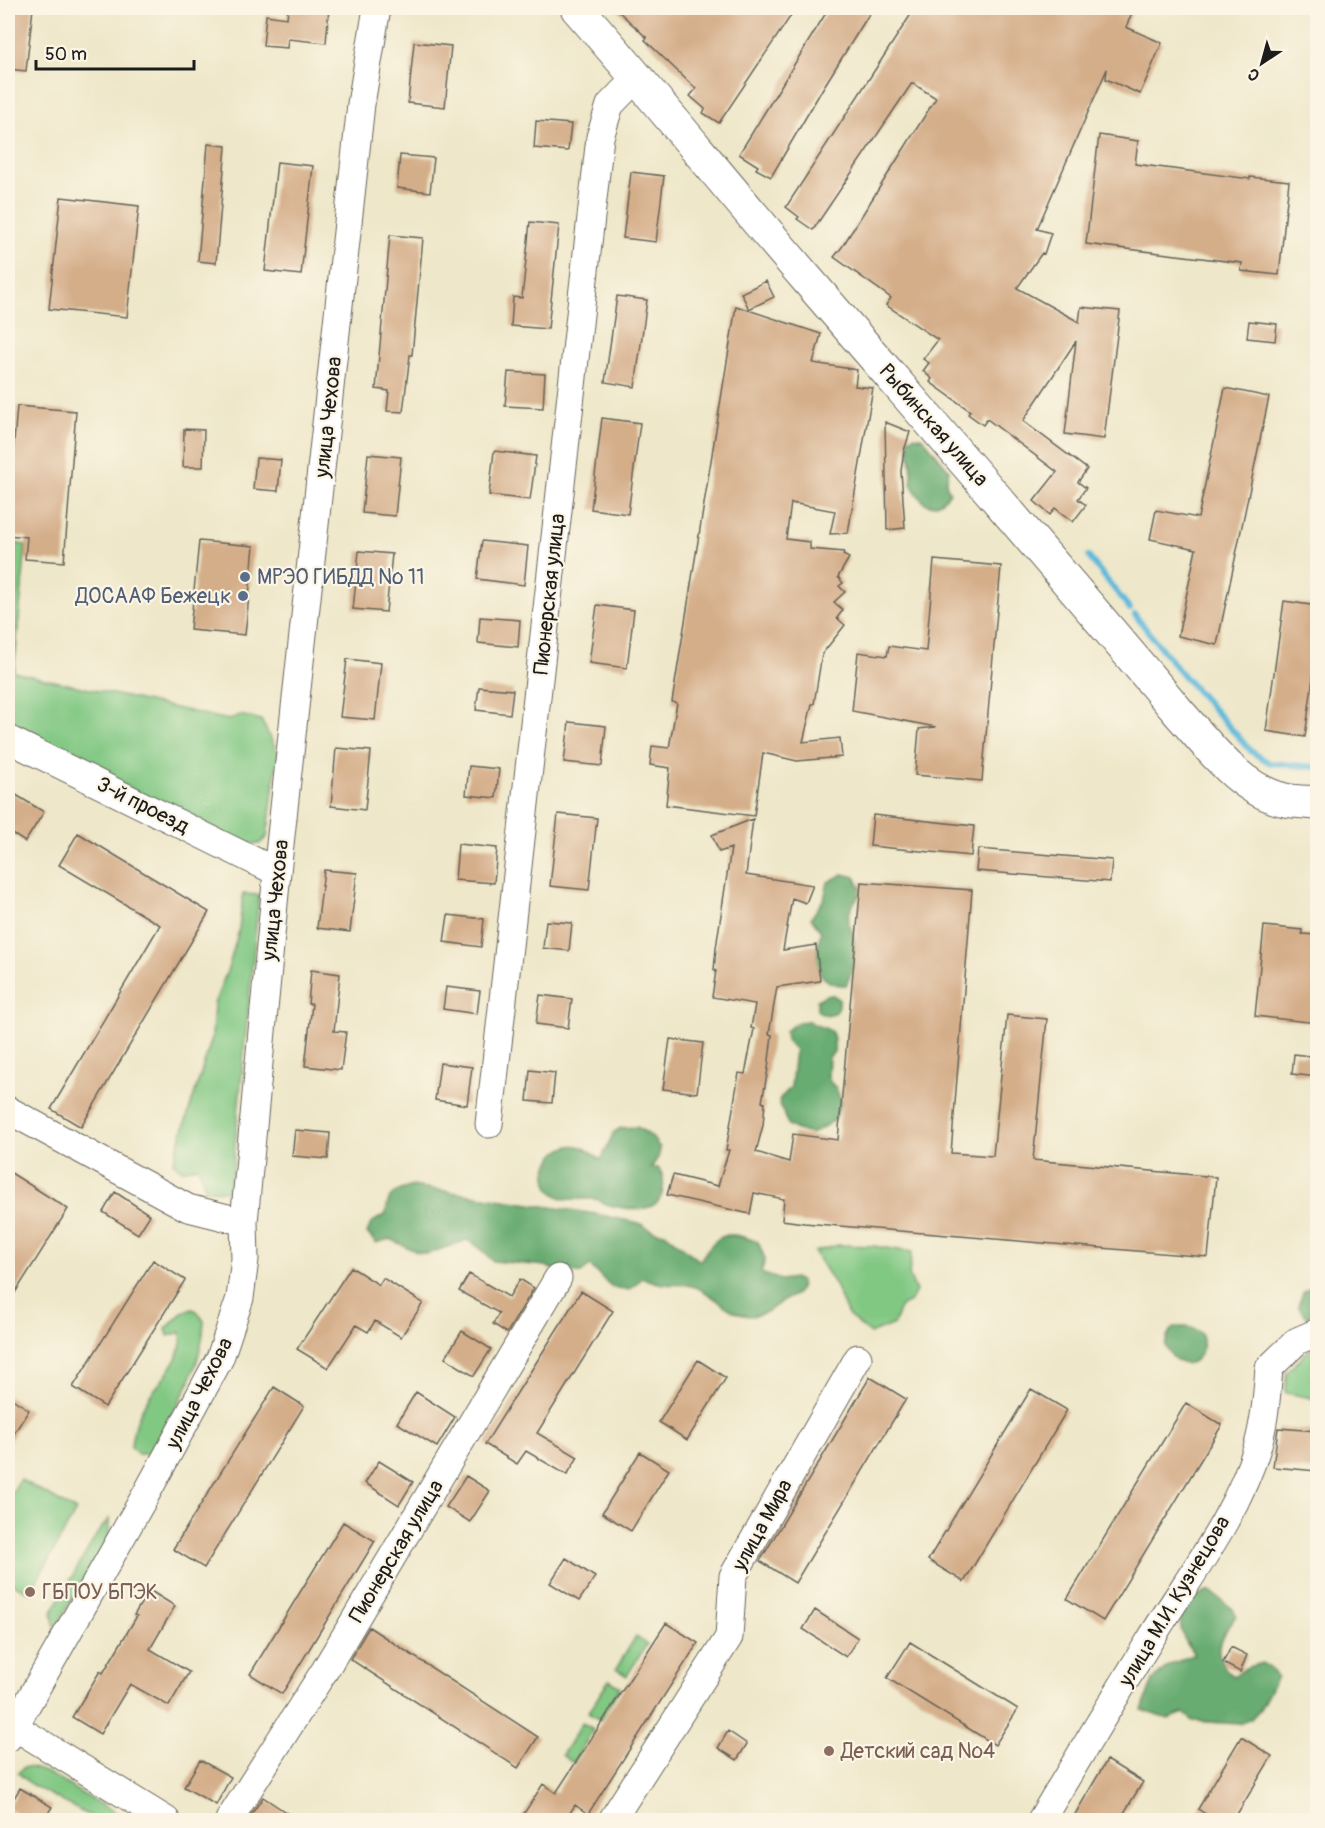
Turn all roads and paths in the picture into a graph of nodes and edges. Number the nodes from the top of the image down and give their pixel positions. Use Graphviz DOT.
graph roads {
  1 [pos="377,8"];
  2 [pos="577,8"];
  3 [pos="638,76"];
  4 [pos="8,738"];
  5 [pos="1317,803"];
  6 [pos="277,872"];
  7 [pos="8,1110"];
  8 [pos="489,1124"];
  9 [pos="244,1222"];
  10 [pos="558,1278"];
  11 [pos="1317,1332"];
  12 [pos="858,1358"];
  13 [pos="11,1732"];
  14 [pos="166,1821"];
  15 [pos="229,1821"];
  16 [pos="612,1821"];
  17 [pos="1041,1821"];
  1 -- 6 [label="street, улица Чехова"];
  2 -- 3 [label="main road, Рыбинская улица"];
  3 -- 5 [label="main road, Рыбинская улица"];
  3 -- 8 [label="street, Пионерская улица"];
  4 -- 6 [label="street, 3-й проезд"];
  6 -- 9 [label="street, улица Чехова"];
  7 -- 9 [label="street"];
  9 -- 13 [label="street, улица Чехова"];
  10 -- 15 [label="street, Пионерская улица"];
  11 -- 17 [label="street, улица М.И. Кузнецова"];
  12 -- 16 [label="street, улица Мира"];
  13 -- 14 [label="street"];
}
